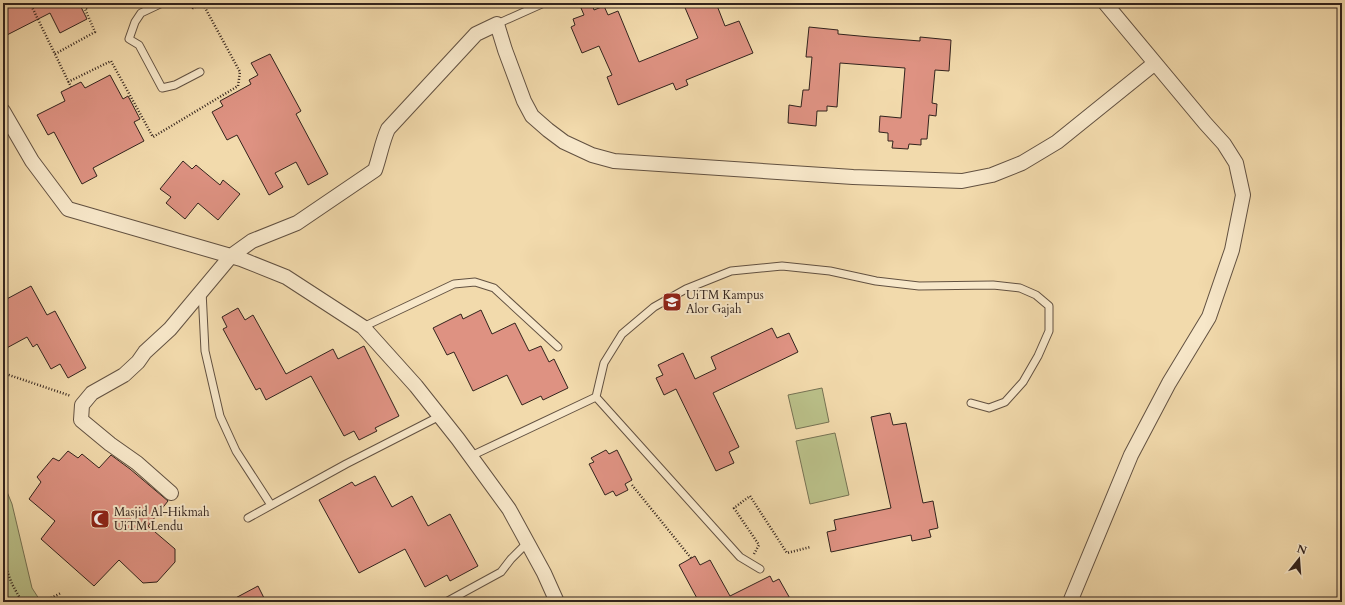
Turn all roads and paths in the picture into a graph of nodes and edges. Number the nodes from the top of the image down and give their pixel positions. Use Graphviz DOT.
graph roads {
  1 [pos="30,3"];
  2 [pos="95,3"];
  3 [pos="544,3"];
  4 [pos="1105,3"];
  5 [pos="160,4"];
  6 [pos="497,24"];
  7 [pos="55,54"];
  8 [pos="1155,63"];
  9 [pos="200,72"];
  10 [pos="71,87"];
  11 [pos="3,111"];
  12 [pos="231,256"];
  13 [pos="202,291"];
  14 [pos="363,327"];
  15 [pos="558,347"];
  16 [pos="3,373"];
  17 [pos="596,397"];
  18 [pos="86,401"];
  19 [pos="971,403"];
  20 [pos="440,416"];
  21 [pos="471,456"];
  22 [pos="632,485"];
  23 [pos="171,493"];
  24 [pos="271,506"];
  25 [pos="248,518"];
  26 [pos="527,543"];
  27 [pos="810,547"];
  28 [pos="691,558"];
  29 [pos="3,560"];
  30 [pos="748,563"];
  31 [pos="760,569"];
  32 [pos="61,593"];
  33 [pos="22,602"];
  34 [pos="43,602"];
  35 [pos="446,602"];
  36 [pos="557,602"];
  37 [pos="1070,602"];
  1 -- 7 [label="path"];
  2 -- 7 [label="path"];
  3 -- 6 [label="lane"];
  4 -- 8 [label="street"];
  5 -- 9 [label="lane"];
  6 -- 8 [label="street"];
  6 -- 12 [label="street"];
  7 -- 10 [label="path"];
  8 -- 37 [label="street"];
  11 -- 12 [label="street"];
  12 -- 13 [label="street"];
  12 -- 14 [label="street"];
  13 -- 18 [label="street"];
  13 -- 24 [label="lane"];
  14 -- 15 [label="lane"];
  14 -- 20 [label="street"];
  16 -- 18 [label="path"];
  17 -- 19 [label="lane"];
  17 -- 21 [label="lane"];
  17 -- 30 [label="lane"];
  18 -- 23 [label="street"];
  20 -- 21 [label="street"];
  20 -- 24 [label="lane"];
  21 -- 26 [label="street"];
  22 -- 28 [label="path"];
  24 -- 25 [label="lane"];
  26 -- 35 [label="lane"];
  26 -- 36 [label="street"];
  27 -- 30 [label="path"];
  29 -- 33 [label="path"];
  30 -- 31 [label="lane"];
  32 -- 34 [label="path"];
}
